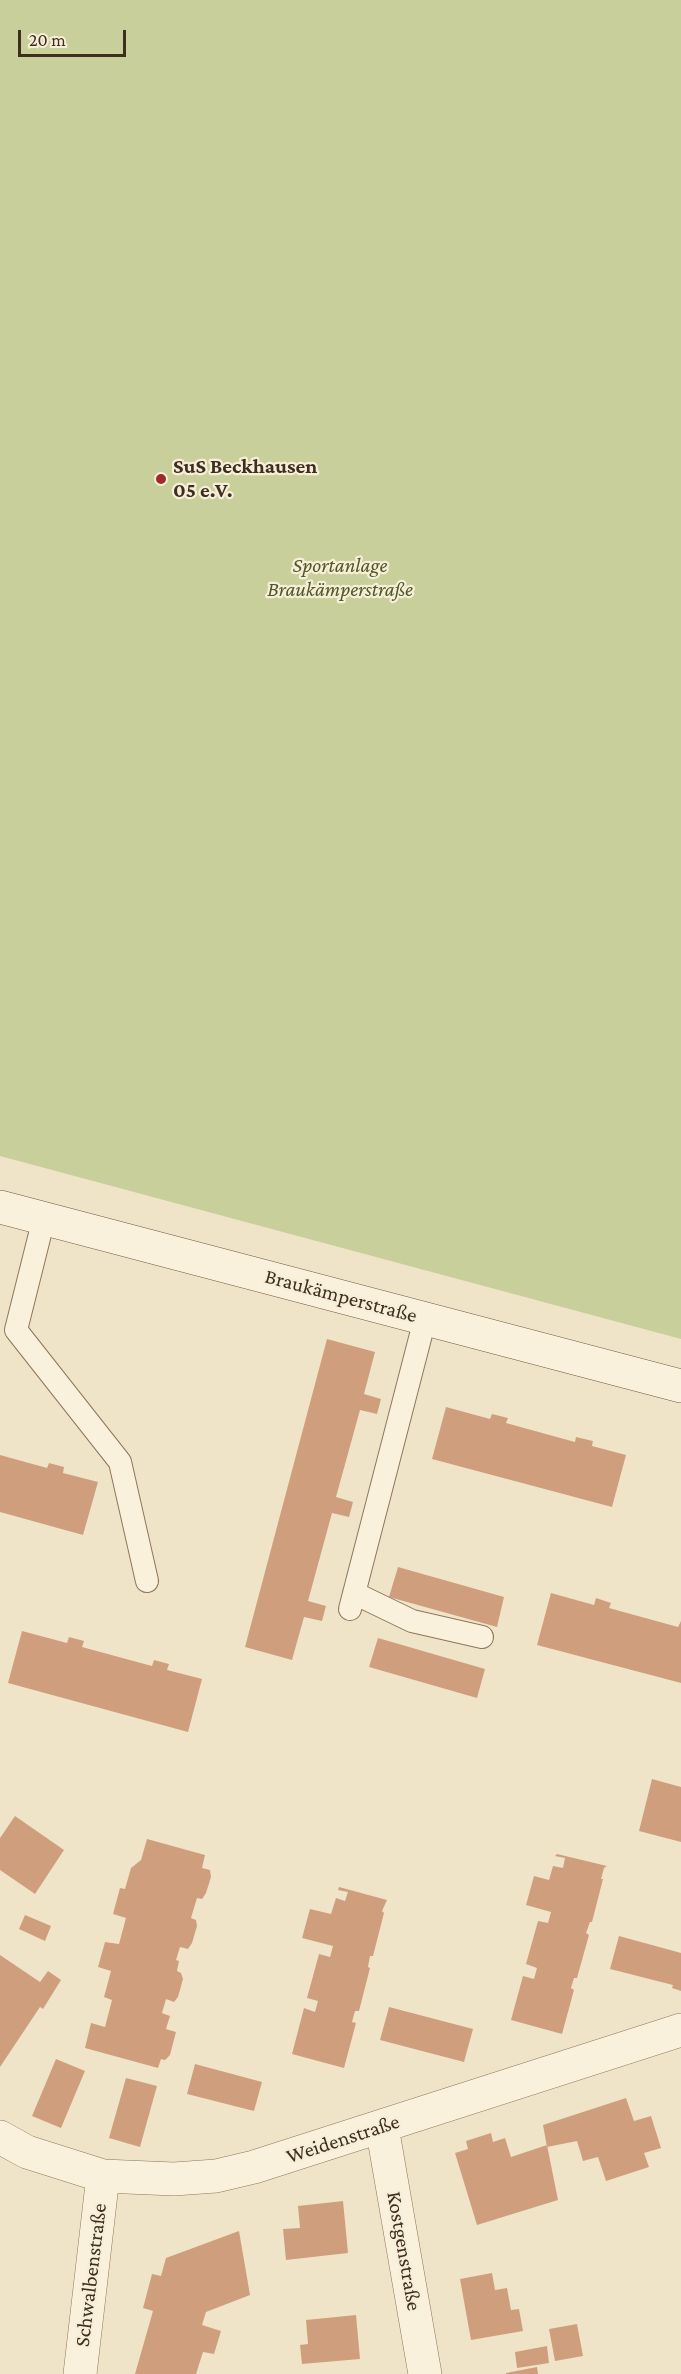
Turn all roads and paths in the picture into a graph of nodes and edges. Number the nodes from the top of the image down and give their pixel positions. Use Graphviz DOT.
graph roads {
  1 [pos="0,1208"];
  2 [pos="44,1218"];
  3 [pos="425,1319"];
  4 [pos="681,1386"];
  5 [pos="147,1581"];
  6 [pos="482,1637"];
  7 [pos="681,2030"];
  8 [pos="382,2127"];
  9 [pos="0,2137"];
  10 [pos="103,2176"];
  11 [pos="80,2374"];
  12 [pos="425,2374"];
  1 -- 2 [label="street, Braukämperstraße"];
  2 -- 3 [label="street, Braukämperstraße"];
  2 -- 5 [label="lane"];
  3 -- 4 [label="street, Braukämperstraße"];
  3 -- 6 [label="lane"];
  7 -- 8 [label="street, Weidenstraße"];
  8 -- 10 [label="street, Weidenstraße"];
  8 -- 12 [label="street, Kostgenstraße"];
  9 -- 10 [label="street, Weidenstraße"];
  10 -- 11 [label="street, Schwalbenstraße"];
}
